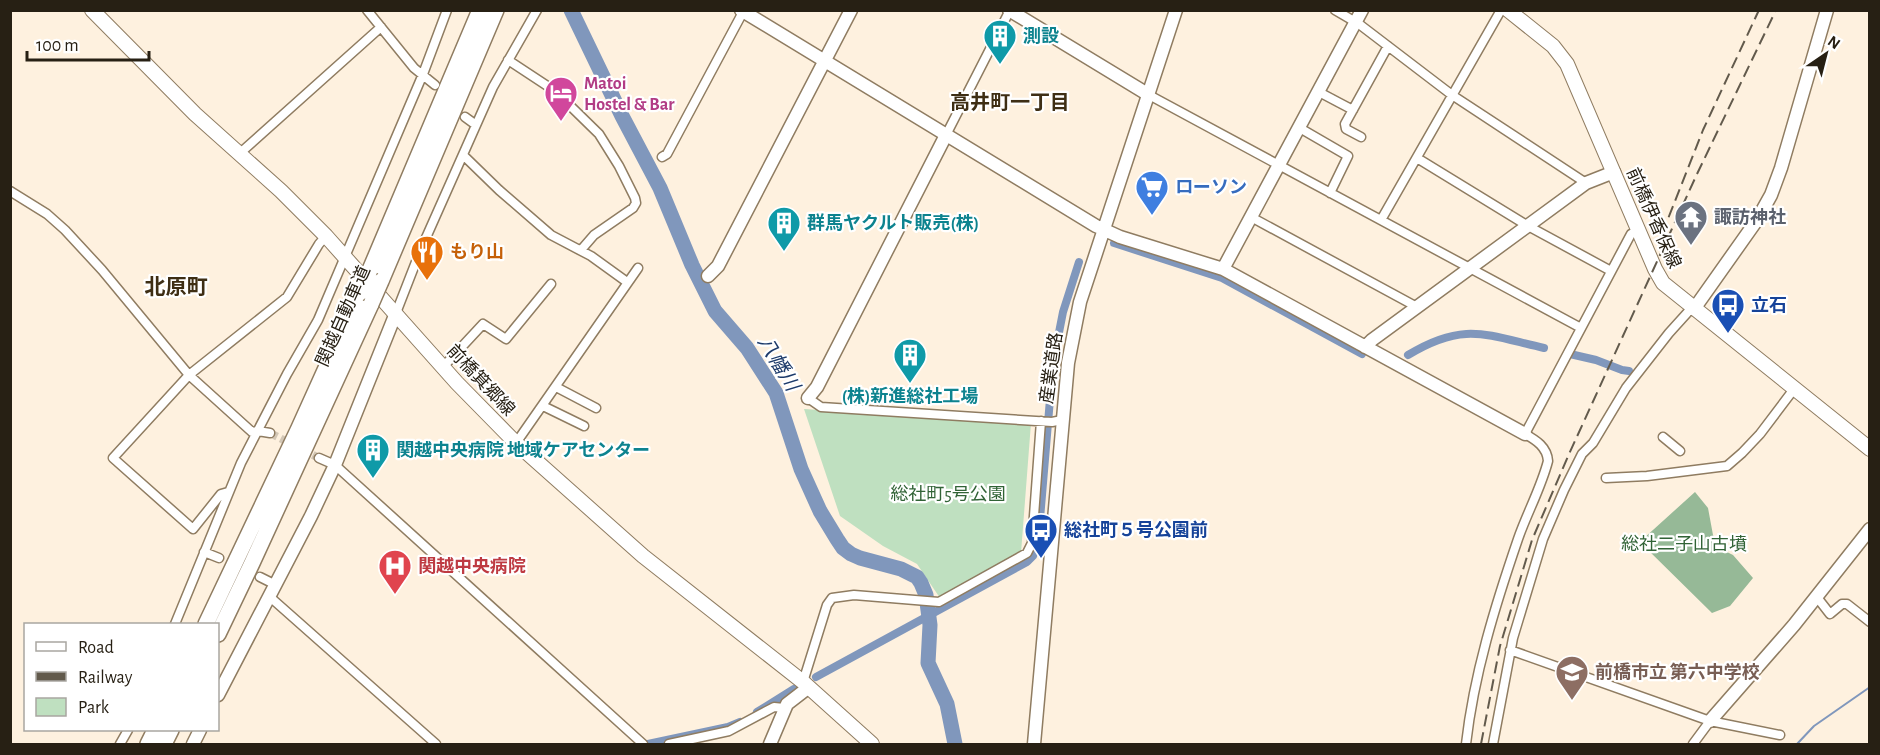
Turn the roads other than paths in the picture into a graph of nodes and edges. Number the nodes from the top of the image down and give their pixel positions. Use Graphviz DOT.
graph roads {
  1 [pos="92,10"];
  2 [pos="367,10"];
  3 [pos="447,10"];
  4 [pos="480,10"];
  5 [pos="496,10"];
  6 [pos="537,10"];
  7 [pos="851,10"];
  8 [pos="1176,10"];
  9 [pos="1335,10"];
  10 [pos="1501,10"];
  11 [pos="1508,10"];
  12 [pos="1827,10"];
  13 [pos="742,11"];
  14 [pos="1010,11"];
  15 [pos="1358,16"];
  16 [pos="381,27"];
  17 [pos="1388,46"];
  18 [pos="508,60"];
  19 [pos="825,61"];
  20 [pos="423,74"];
  21 [pos="435,85"];
  22 [pos="1317,91"];
  23 [pos="1149,95"];
  24 [pos="1452,95"];
  25 [pos="1353,110"];
  26 [pos="465,117"];
  27 [pos="476,125"];
  28 [pos="1298,127"];
  29 [pos="946,135"];
  30 [pos="1360,137"];
  31 [pos="239,154"];
  32 [pos="463,155"];
  33 [pos="662,157"];
  34 [pos="1417,158"];
  35 [pos="1278,165"];
  36 [pos="1614,172"];
  37 [pos="1587,183"];
  38 [pos="10,191"];
  39 [pos="1330,193"];
  40 [pos="1251,217"];
  41 [pos="1381,220"];
  42 [pos="1528,226"];
  43 [pos="1104,230"];
  44 [pos="1639,230"];
  45 [pos="326,236"];
  46 [pos="580,250"];
  47 [pos="344,255"];
  48 [pos="638,268"];
  49 [pos="1470,268"];
  50 [pos="1223,269"];
  51 [pos="1611,271"];
  52 [pos="708,276"];
  53 [pos="627,282"];
  54 [pos="551,284"];
  55 [pos="1417,307"];
  56 [pos="1694,309"];
  57 [pos="396,313"];
  58 [pos="1581,328"];
  59 [pos="1365,347"];
  60 [pos="443,367"];
  61 [pos="189,375"];
  62 [pos="556,387"];
  63 [pos="1794,389"];
  64 [pos="808,398"];
  65 [pos="543,406"];
  66 [pos="596,408"];
  67 [pos="1062,420"];
  68 [pos="1041,421"];
  69 [pos="584,426"];
  70 [pos="258,431"];
  71 [pos="270,434"];
  72 [pos="1525,434"];
  73 [pos="1663,437"];
  74 [pos="516,443"];
  75 [pos="1869,449"];
  76 [pos="1680,451"];
  77 [pos="319,458"];
  78 [pos="335,465"];
  79 [pos="1606,478"];
  80 [pos="228,492"];
  81 [pos="1869,530"];
  82 [pos="204,552"];
  83 [pos="219,558"];
  84 [pos="261,577"];
  85 [pos="276,585"];
  86 [pos="1816,596"];
  87 [pos="270,597"];
  88 [pos="1869,622"];
  89 [pos="175,623"];
  90 [pos="206,623"];
  91 [pos="219,632"];
  92 [pos="1510,650"];
  93 [pos="806,684"];
  94 [pos="219,693"];
  95 [pos="784,708"];
  96 [pos="1710,721"];
  97 [pos="1780,735"];
  98 [pos="436,744"];
  99 [pos="643,744"];
  100 [pos="669,744"];
  101 [pos="770,744"];
  102 [pos="872,744"];
  103 [pos="1034,744"];
  104 [pos="1466,744"];
  105 [pos="1493,744"];
  106 [pos="1693,744"];
  1 -- 31 [label="main road, 前橋箕郷線"];
  2 -- 16 [label="street"];
  3 -- 20 [label="street"];
  4 -- 90 [label="highway, 関越自動車道, bridge"];
  5 -- 91 [label="highway, 関越自動車道, bridge"];
  6 -- 18 [label="street"];
  7 -- 19 [label="street"];
  8 -- 23 [label="street, 産業道路"];
  9 -- 15 [label="street"];
  10 -- 24 [label="street"];
  11 -- 36 [label="main road, 前橋伊香保線"];
  12 -- 56 [label="street"];
  13 -- 19 [label="street"];
  13 -- 33 [label="street"];
  14 -- 23 [label="street"];
  14 -- 29 [label="street"];
  15 -- 17 [label="street"];
  15 -- 22 [label="street"];
  16 -- 20 [label="street"];
  16 -- 31 [label="street"];
  17 -- 24 [label="street"];
  17 -- 25 [label="street"];
  18 -- 27 [label="street"];
  18 -- 46 [label="street"];
  19 -- 29 [label="street"];
  19 -- 52 [label="street"];
  20 -- 21 [label="street"];
  20 -- 47 [label="street"];
  22 -- 25 [label="street"];
  22 -- 28 [label="street"];
  23 -- 35 [label="street"];
  23 -- 43 [label="street, 産業道路"];
  24 -- 34 [label="street"];
  24 -- 37 [label="street"];
  25 -- 30 [label="street"];
  26 -- 27 [label="street"];
  27 -- 32 [label="street"];
  28 -- 35 [label="street"];
  28 -- 39 [label="street"];
  29 -- 43 [label="street"];
  29 -- 64 [label="street"];
  31 -- 45 [label="main road, 前橋箕郷線"];
  32 -- 46 [label="street"];
  32 -- 57 [label="street"];
  34 -- 41 [label="street"];
  34 -- 42 [label="street"];
  35 -- 39 [label="street"];
  35 -- 40 [label="street"];
  36 -- 37 [label="street"];
  36 -- 44 [label="main road, 前橋伊香保線"];
  37 -- 42 [label="street"];
  38 -- 61 [label="street"];
  39 -- 41 [label="street"];
  40 -- 50 [label="street"];
  40 -- 55 [label="street"];
  41 -- 49 [label="street"];
  42 -- 49 [label="street"];
  42 -- 51 [label="street"];
  43 -- 50 [label="street"];
  43 -- 67 [label="street, 産業道路"];
  44 -- 51 [label="street"];
  44 -- 56 [label="main road, 前橋伊香保線"];
  45 -- 47 [label="main road, 前橋箕郷線"];
  45 -- 61 [label="street"];
  46 -- 53 [label="street"];
  47 -- 57 [label="main road, 前橋箕郷線"];
  47 -- 70 [label="street"];
  48 -- 53 [label="street"];
  49 -- 55 [label="street"];
  49 -- 58 [label="street"];
  50 -- 59 [label="street"];
  51 -- 58 [label="street"];
  53 -- 62 [label="street"];
  54 -- 60 [label="street"];
  55 -- 59 [label="street"];
  56 -- 63 [label="main road, 前橋伊香保線"];
  56 -- 92 [label="street"];
  57 -- 60 [label="main road, 前橋箕郷線"];
  57 -- 78 [label="street"];
  58 -- 72 [label="street"];
  59 -- 72 [label="street"];
  60 -- 74 [label="main road, 前橋箕郷線"];
  61 -- 70 [label="street"];
  61 -- 80 [label="street"];
  62 -- 65 [label="street"];
  62 -- 66 [label="street"];
  63 -- 75 [label="main road, 前橋伊香保線"];
  63 -- 79 [label="street"];
  64 -- 68 [label="street"];
  65 -- 69 [label="street"];
  65 -- 74 [label="street"];
  67 -- 68 [label="street"];
  67 -- 103 [label="street, 産業道路"];
  68 -- 93 [label="street"];
  70 -- 71 [label="street"];
  70 -- 80 [label="street"];
  72 -- 104 [label="street"];
  73 -- 76 [label="street"];
  74 -- 93 [label="main road, 前橋箕郷線"];
  77 -- 78 [label="street"];
  78 -- 85 [label="street"];
  78 -- 99 [label="street"];
  80 -- 82 [label="street"];
  81 -- 86 [label="street"];
  82 -- 83 [label="street"];
  82 -- 89 [label="street"];
  84 -- 85 [label="street"];
  85 -- 87 [label="street"];
  86 -- 88 [label="street"];
  86 -- 96 [label="street"];
  87 -- 94 [label="street"];
  87 -- 98 [label="street"];
  92 -- 96 [label="street"];
  92 -- 105 [label="street"];
  93 -- 95 [label="street"];
  93 -- 102 [label="main road, 前橋箕郷線"];
  95 -- 100 [label="street"];
  95 -- 101 [label="street"];
  96 -- 97 [label="street"];
  96 -- 106 [label="street"];
}
